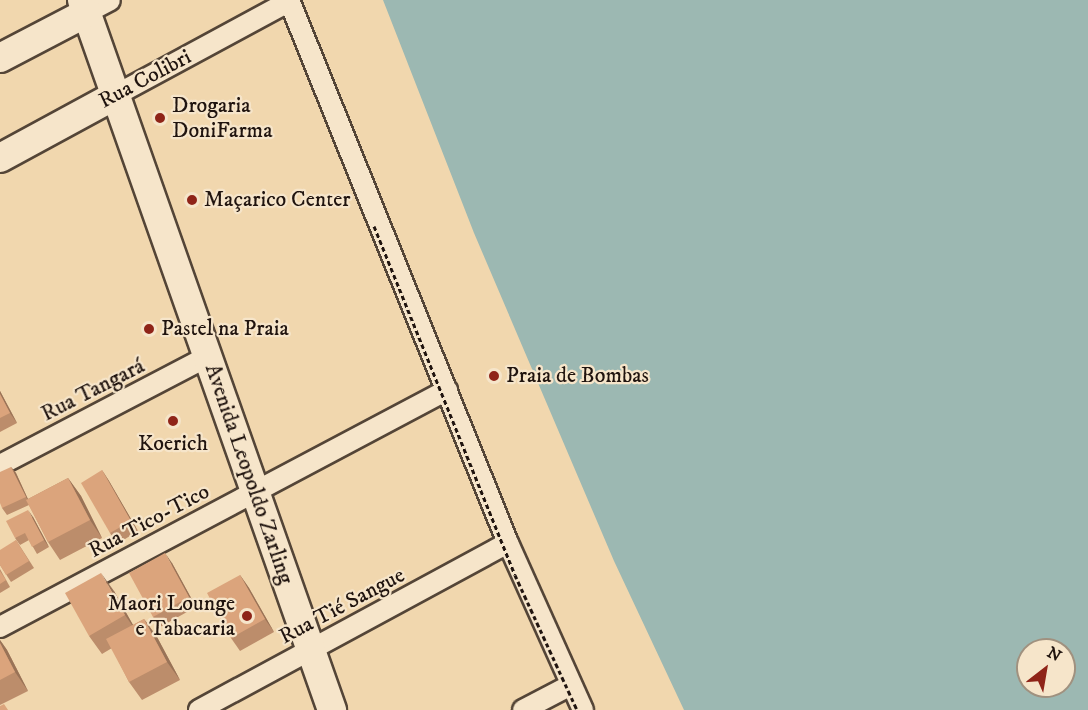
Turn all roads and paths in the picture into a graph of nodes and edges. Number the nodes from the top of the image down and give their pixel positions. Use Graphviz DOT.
graph roads {
  1 [pos="290,1"];
  2 [pos="93,4"];
  3 [pos="0,58"];
  4 [pos="114,96"];
  5 [pos="0,158"];
  6 [pos="374,226"];
  7 [pos="207,357"];
  8 [pos="447,390"];
  9 [pos="0,465"];
  10 [pos="255,492"];
  11 [pos="508,543"];
  12 [pos="0,627"];
  13 [pos="311,650"];
  14 [pos="571,685"];
  15 [pos="199,710"];
  16 [pos="332,710"];
  17 [pos="523,710"];
  18 [pos="577,710"];
  19 [pos="583,710"];
  1 -- 4 [label="street, Rua Colibri"];
  1 -- 8 [label="street"];
  2 -- 3 [label="main road"];
  2 -- 4 [label="main road, Avenida Leopoldo Zarling"];
  4 -- 5 [label="main road, Rua Colibri"];
  4 -- 7 [label="main road, Avenida Leopoldo Zarling"];
  6 -- 18 [label="path, bridge"];
  7 -- 9 [label="street, Rua Tangará"];
  7 -- 10 [label="main road, Avenida Leopoldo Zarling"];
  8 -- 10 [label="street, Rua Tico-Tico"];
  8 -- 11 [label="street"];
  10 -- 12 [label="street, Rua Tico-Tico"];
  10 -- 13 [label="main road, Avenida Leopoldo Zarling"];
  11 -- 13 [label="street, Rua Tié Sangue"];
  11 -- 14 [label="street"];
  13 -- 15 [label="street, Rua Tié Sangue"];
  13 -- 16 [label="main road, Avenida Leopoldo Zarling"];
  14 -- 17 [label="street"];
  14 -- 19 [label="street"];
}
